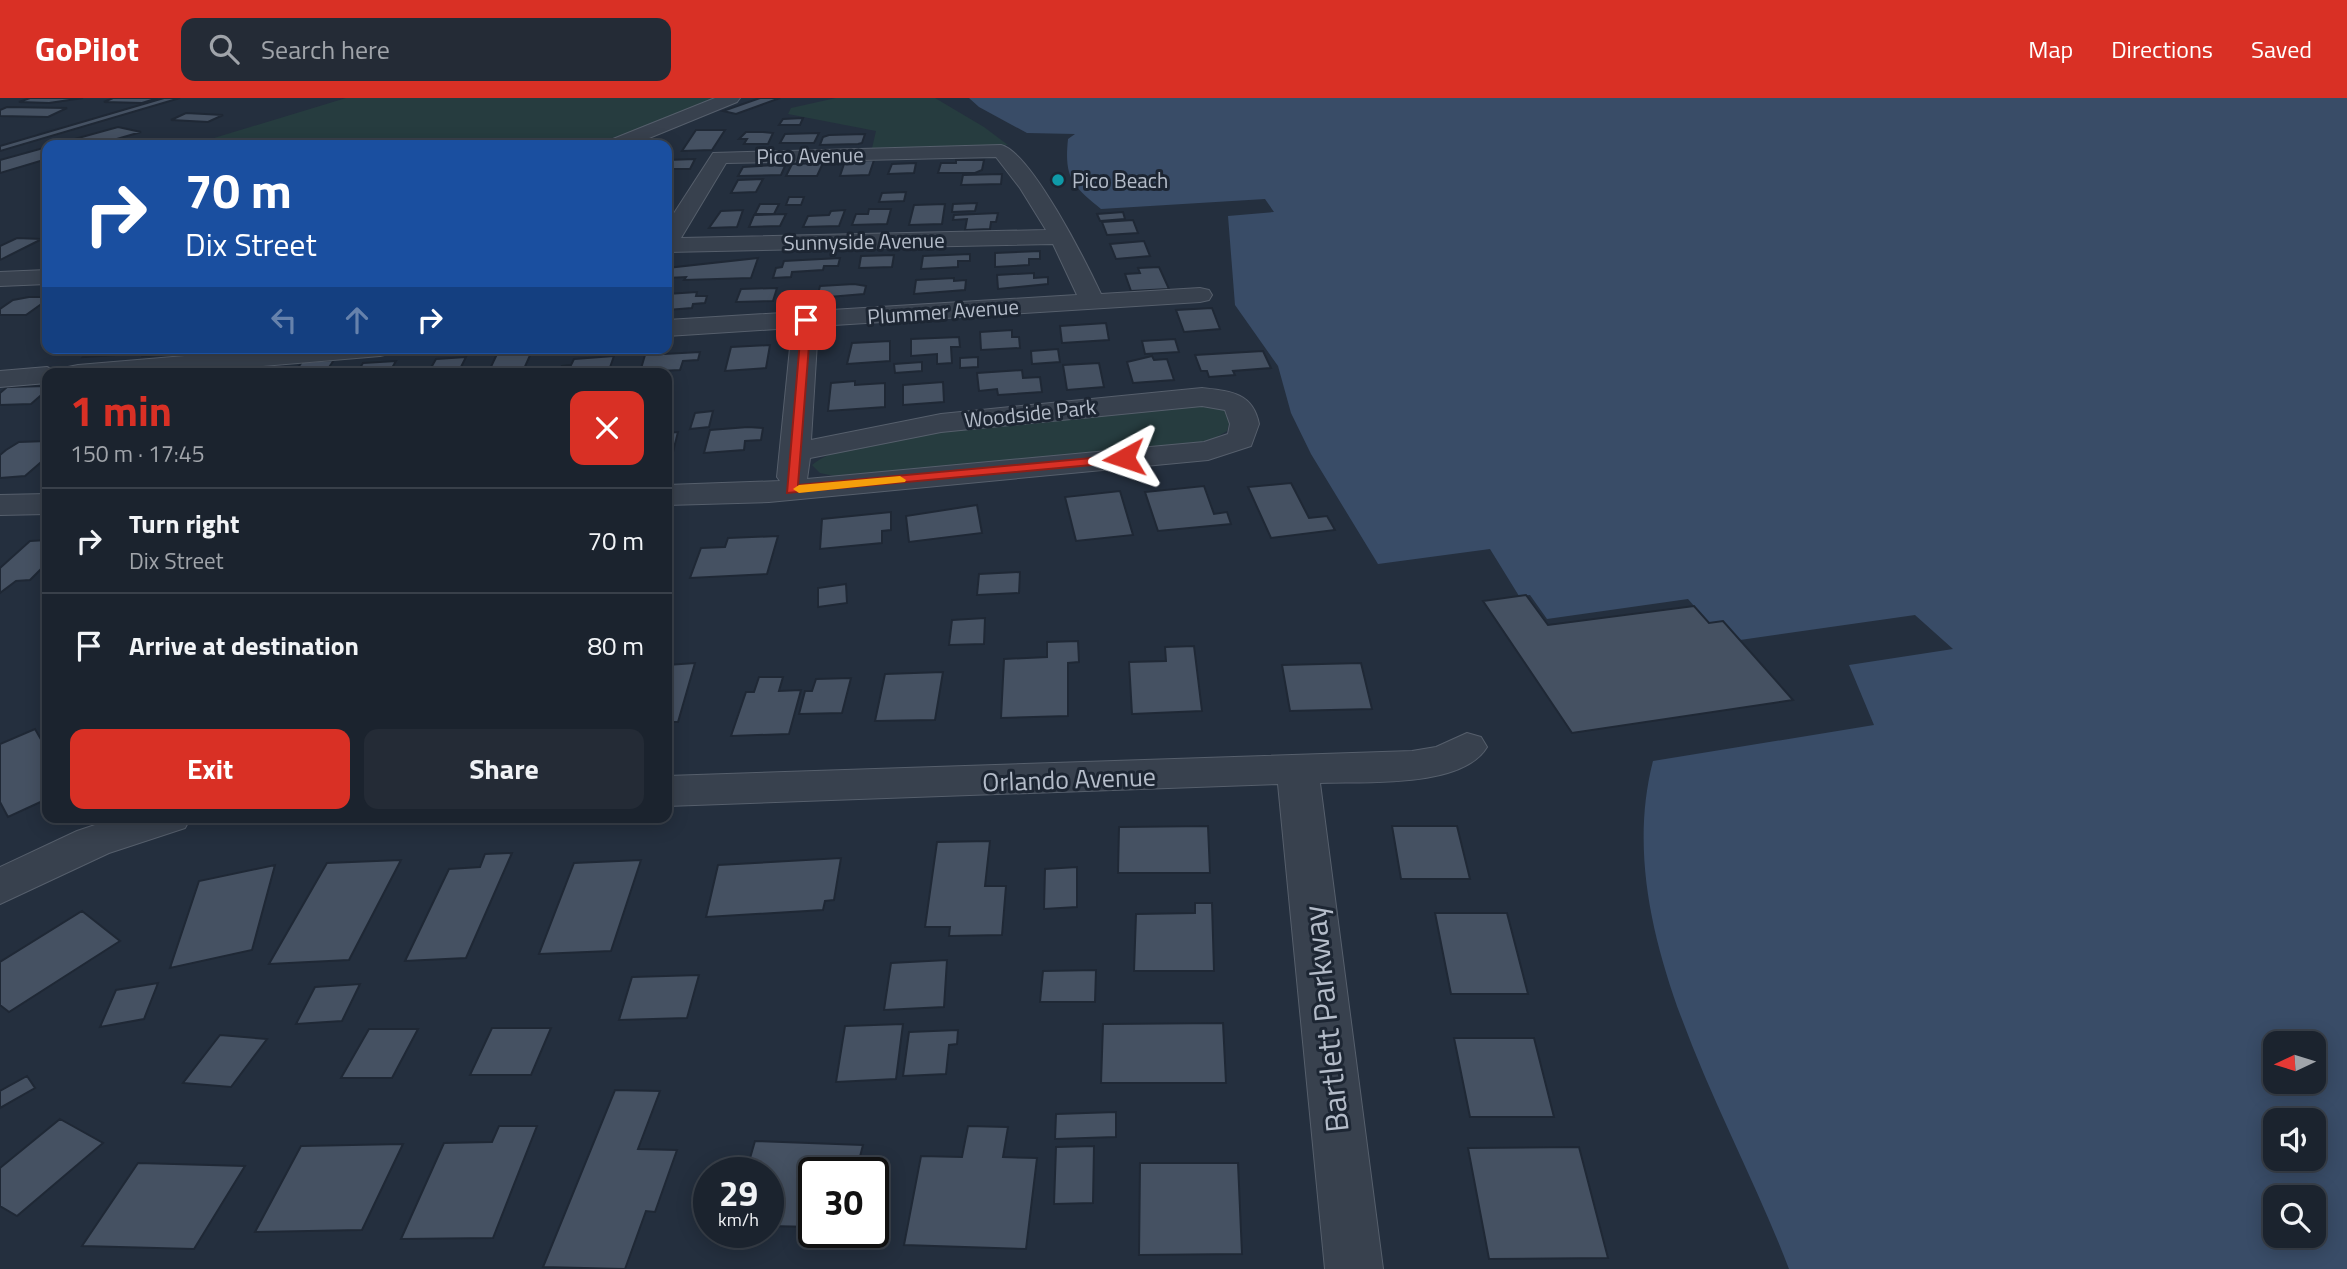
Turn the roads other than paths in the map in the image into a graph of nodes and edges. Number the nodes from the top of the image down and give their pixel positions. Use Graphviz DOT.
graph roads {
  1 [pos="731,98"];
  2 [pos="627,140"];
  3 [pos="672,236"];
  4 [pos="1061,237"];
  5 [pos="672,244"];
  6 [pos="42,277"];
  7 [pos="0,279"];
  8 [pos="1200,295"];
  9 [pos="1093,302"];
  10 [pos="806,320"];
  11 [pos="672,328"];
  12 [pos="308,354"];
  13 [pos="138,368"];
  14 [pos="42,375"];
  15 [pos="0,379"];
  16 [pos="794,453"];
  17 [pos="792,490"];
  18 [pos="672,495"];
  19 [pos="42,504"];
  20 [pos="0,505"];
  21 [pos="1467,747"];
  22 [pos="1297,769"];
  23 [pos="672,791"];
  24 [pos="152,823"];
  25 [pos="0,887"];
  26 [pos="1354,1269"];
  1 -- 2 [label="street"];
  3 -- 4 [label="street, Pico Avenue"];
  4 -- 5 [label="street, Sunnyside Avenue"];
  4 -- 9 [label="street"];
  6 -- 7 [label="street"];
  8 -- 9 [label="street, Plummer Avenue"];
  9 -- 10 [label="street, Plummer Avenue"];
  10 -- 11 [label="street, Plummer Avenue"];
  10 -- 16 [label="street"];
  12 -- 13 [label="street"];
  14 -- 15 [label="street"];
  16 -- 17 [label="street"];
  16 -- 17 [label="street, Woodside Park"];
  17 -- 18 [label="street"];
  19 -- 20 [label="street"];
  21 -- 22 [label="street, Orlando Avenue"];
  22 -- 23 [label="street, Orlando Avenue"];
  22 -- 26 [label="street, Bartlett Parkway"];
  24 -- 25 [label="street"];
}
